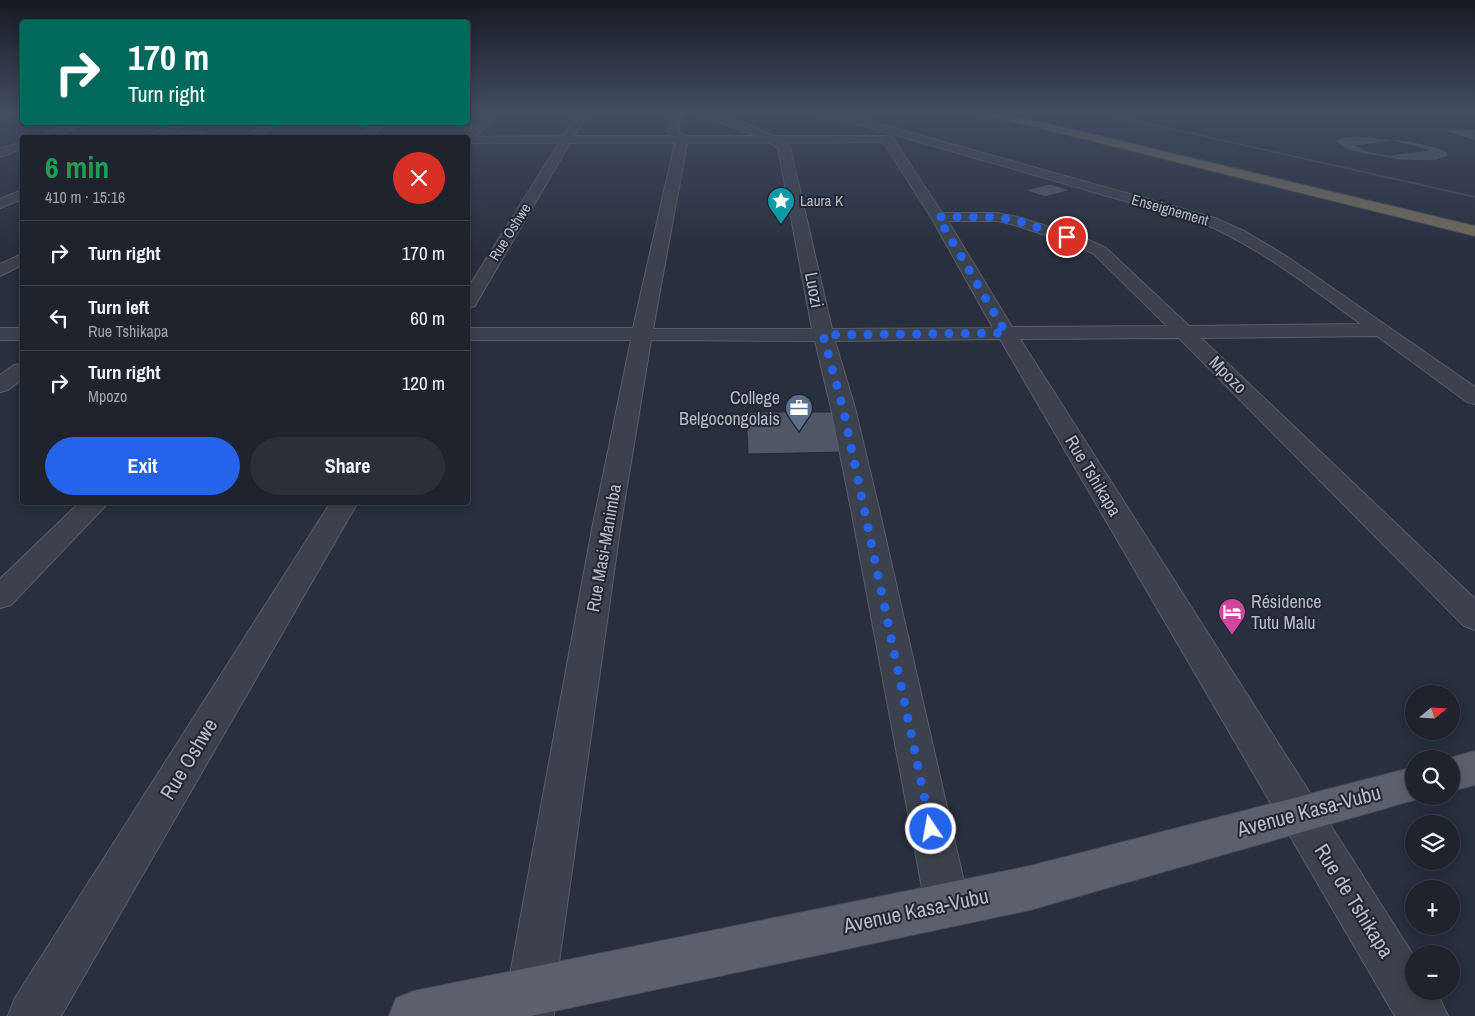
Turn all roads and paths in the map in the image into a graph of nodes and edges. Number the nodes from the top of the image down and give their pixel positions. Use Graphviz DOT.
graph roads {
  1 [pos="555,158"];
  2 [pos="678,158"];
  3 [pos="787,158"];
  4 [pos="899,158"];
  5 [pos="990,158"];
  6 [pos="1177,158"];
  7 [pos="1208,158"];
  8 [pos="20,195"];
  9 [pos="0,204"];
  10 [pos="938,217"];
  11 [pos="1475,222"];
  12 [pos="1475,231"];
  13 [pos="20,260"];
  14 [pos="0,271"];
  15 [pos="470,299"];
  16 [pos="1382,330"];
  17 [pos="1184,332"];
  18 [pos="642,333"];
  19 [pos="1006,333"];
  20 [pos="0,334"];
  21 [pos="20,334"];
  22 [pos="470,334"];
  23 [pos="823,335"];
  24 [pos="20,371"];
  25 [pos="0,385"];
  26 [pos="1475,397"];
  27 [pos="93,505"];
  28 [pos="343,505"];
  29 [pos="0,597"];
  30 [pos="1475,618"];
  31 [pos="1475,768"];
  32 [pos="1460,772"];
  33 [pos="1405,786"];
  34 [pos="1299,813"];
  35 [pos="947,904"];
  36 [pos="530,1004"];
  37 [pos="33,1016"];
  38 [pos="414,1016"];
  39 [pos="1423,1016"];
  1 -- 15 [label="street, Rue Oshwe"];
  2 -- 18 [label="street, Rue Masi-Manimba"];
  3 -- 23 [label="street, Luozi"];
  4 -- 10 [label="street, Rue Tshikapa"];
  5 -- 16 [label="street, Enseignement"];
  6 -- 12 [label="highway"];
  7 -- 11 [label="highway"];
  8 -- 9 [label="street"];
  10 -- 17 [label="street, Mpozo"];
  10 -- 19 [label="street, Rue Tshikapa"];
  13 -- 14 [label="street"];
  16 -- 17 [label="street"];
  16 -- 26 [label="street, Enseignement"];
  17 -- 19 [label="street"];
  17 -- 30 [label="street, Mpozo"];
  18 -- 22 [label="street"];
  18 -- 23 [label="street"];
  18 -- 36 [label="street, Rue Masi-Manimba"];
  19 -- 23 [label="street"];
  19 -- 34 [label="street, Rue Tshikapa"];
  20 -- 21 [label="street"];
  23 -- 35 [label="street, Luozi"];
  24 -- 25 [label="street"];
  27 -- 29 [label="street"];
  28 -- 37 [label="street, Rue Oshwe"];
  31 -- 32 [label="main road"];
  33 -- 34 [label="main road, Avenue Kasa-Vubu"];
  34 -- 35 [label="main road, Avenue Kasa-Vubu"];
  34 -- 39 [label="street, Rue de Tshikapa"];
  35 -- 36 [label="main road, Avenue Kasa-Vubu"];
  36 -- 38 [label="main road, Avenue Kasa-Vubu"];
}
